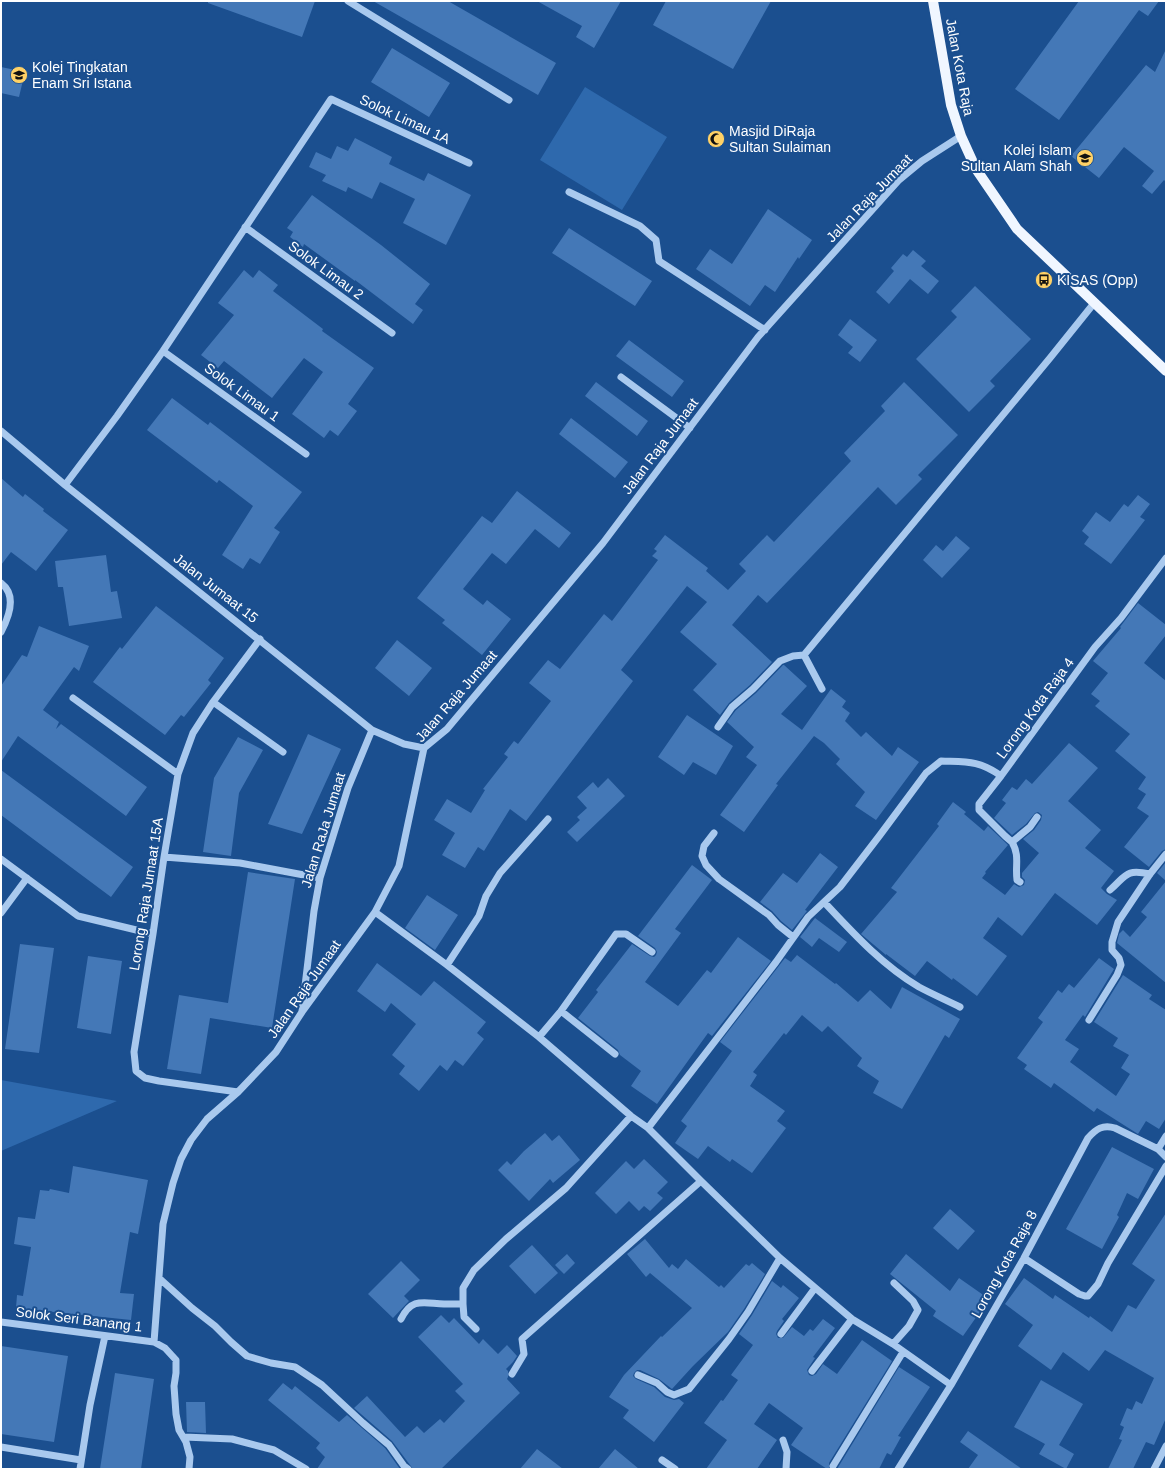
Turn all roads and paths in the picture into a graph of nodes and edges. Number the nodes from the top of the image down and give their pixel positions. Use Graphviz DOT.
graph roads {
  1 [pos="348,1"];
  2 [pos="933,1"];
  3 [pos="509,100"];
  4 [pos="961,136"];
  5 [pos="469,163"];
  6 [pos="569,192"];
  7 [pos="245,227"];
  8 [pos="1095,302"];
  9 [pos="765,330"];
  10 [pos="392,333"];
  11 [pos="163,351"];
  12 [pos="1166,371"];
  13 [pos="621,376"];
  14 [pos="690,428"];
  15 [pos="1,431"];
  16 [pos="306,454"];
  17 [pos="65,485"];
  18 [pos="1166,558"];
  19 [pos="1,583"];
  20 [pos="1,632"];
  21 [pos="260,639"];
  22 [pos="804,654"];
  23 [pos="822,689"];
  24 [pos="73,698"];
  25 [pos="213,702"];
  26 [pos="718,727"];
  27 [pos="372,730"];
  28 [pos="424,748"];
  29 [pos="283,752"];
  30 [pos="178,774"];
  31 [pos="1001,776"];
  32 [pos="1037,817"];
  33 [pos="548,819"];
  34 [pos="714,833"];
  35 [pos="1012,842"];
  36 [pos="1166,854"];
  37 [pos="164,857"];
  38 [pos="1,859"];
  39 [pos="1150,874"];
  40 [pos="27,878"];
  41 [pos="320,878"];
  42 [pos="1020,882"];
  43 [pos="1110,890"];
  44 [pos="824,902"];
  45 [pos="375,912"];
  46 [pos="1,913"];
  47 [pos="153,934"];
  48 [pos="793,937"];
  49 [pos="652,952"];
  50 [pos="446,961"];
  51 [pos="960,1007"];
  52 [pos="561,1011"];
  53 [pos="302,1012"];
  54 [pos="1089,1020"];
  55 [pos="539,1037"];
  56 [pos="615,1054"];
  57 [pos="238,1092"];
  58 [pos="630,1116"];
  59 [pos="648,1128"];
  60 [pos="1166,1136"];
  61 [pos="1158,1149"];
  62 [pos="1166,1157"];
  63 [pos="1166,1166"];
  64 [pos="701,1182"];
  65 [pos="780,1258"];
  66 [pos="1024,1258"];
  67 [pos="159,1278"];
  68 [pos="894,1283"];
  69 [pos="815,1288"];
  70 [pos="463,1304"];
  71 [pos="401,1319"];
  72 [pos="852,1320"];
  73 [pos="1,1322"];
  74 [pos="476,1329"];
  75 [pos="781,1334"];
  76 [pos="105,1336"];
  77 [pos="154,1342"];
  78 [pos="893,1344"];
  79 [pos="903,1352"];
  80 [pos="812,1371"];
  81 [pos="512,1374"];
  82 [pos="638,1375"];
  83 [pos="951,1384"];
  84 [pos="184,1437"];
  85 [pos="783,1440"];
  86 [pos="1166,1446"];
  87 [pos="1,1447"];
  88 [pos="82,1460"];
  89 [pos="662,1460"];
  90 [pos="833,1466"];
  91 [pos="80,1469"];
  92 [pos="189,1469"];
  93 [pos="306,1469"];
  94 [pos="408,1469"];
  95 [pos="675,1469"];
  96 [pos="786,1469"];
  97 [pos="898,1469"];
  98 [pos="1154,1469"];
  1 -- 3 [label="street"];
  2 -- 4 [label="main road, Jalan Kota Raja"];
  4 -- 8 [label="main road, Jalan Kota Raja"];
  4 -- 9 [label="street, Jalan Raja Jumaat"];
  5 -- 7 [label="street, Solok Limau 1A"];
  6 -- 9 [label="street"];
  7 -- 10 [label="street, Solok Limau 2"];
  7 -- 11 [label="street"];
  8 -- 12 [label="main road, Jalan Kota Raja"];
  8 -- 22 [label="street"];
  9 -- 14 [label="street, Jalan Raja Jumaat"];
  11 -- 16 [label="street, Solok Limau 1"];
  11 -- 17 [label="street"];
  13 -- 14 [label="street"];
  14 -- 28 [label="street, Jalan Raja Jumaat"];
  15 -- 17 [label="street, Jalan Jumaat 15"];
  17 -- 21 [label="street, Jalan Jumaat 15"];
  18 -- 31 [label="street, Lorong Kota Raja 4"];
  19 -- 20 [label="street"];
  21 -- 25 [label="street, Lorong Raja Jumaat 15A"];
  21 -- 27 [label="street, Jalan Jumaat 15"];
  22 -- 23 [label="street"];
  22 -- 26 [label="street"];
  24 -- 30 [label="street"];
  25 -- 29 [label="street"];
  25 -- 30 [label="street, Lorong Raja Jumaat 15A"];
  27 -- 28 [label="street, Jalan Jumaat 15"];
  27 -- 41 [label="street, Jalan RaJa Jumaat"];
  28 -- 45 [label="street, Jalan Raja Jumaat"];
  30 -- 37 [label="street, Lorong Raja Jumaat 15A"];
  31 -- 35 [label="street, Lorong Kota Raja 4"];
  31 -- 44 [label="street"];
  32 -- 35 [label="street"];
  33 -- 50 [label="street"];
  34 -- 48 [label="street"];
  35 -- 42 [label="street"];
  36 -- 39 [label="street"];
  37 -- 41 [label="street"];
  37 -- 47 [label="street, Lorong Raja Jumaat 15A"];
  38 -- 40 [label="street"];
  39 -- 43 [label="street"];
  39 -- 54 [label="street"];
  40 -- 46 [label="street"];
  40 -- 47 [label="street"];
  41 -- 53 [label="street, Jalan RaJa Jumaat"];
  44 -- 48 [label="street"];
  44 -- 51 [label="street"];
  45 -- 50 [label="street"];
  45 -- 53 [label="street, Jalan Raja Jumaat"];
  47 -- 57 [label="street, Lorong Raja Jumaat 15A"];
  48 -- 59 [label="street"];
  49 -- 52 [label="street"];
  50 -- 55 [label="street"];
  52 -- 55 [label="street"];
  52 -- 56 [label="street"];
  53 -- 57 [label="street, Jalan Raja Jumaat"];
  55 -- 58 [label="street"];
  57 -- 67 [label="street, Jalan Raja Jumaat"];
  58 -- 59 [label="street"];
  58 -- 70 [label="street"];
  59 -- 64 [label="street"];
  60 -- 61 [label="street"];
  61 -- 62 [label="street, Lorong Kota Raja 8"];
  61 -- 66 [label="street, Lorong Kota Raja 8"];
  63 -- 66 [label="street"];
  64 -- 65 [label="street"];
  64 -- 81 [label="street"];
  65 -- 69 [label="street"];
  65 -- 82 [label="street"];
  66 -- 83 [label="street, Lorong Kota Raja 8"];
  67 -- 77 [label="street, Jalan Raja Jumaat"];
  67 -- 94 [label="street"];
  68 -- 78 [label="street"];
  69 -- 72 [label="street"];
  69 -- 75 [label="street"];
  70 -- 71 [label="street"];
  70 -- 74 [label="street"];
  72 -- 78 [label="street"];
  72 -- 80 [label="street"];
  73 -- 76 [label="street, Solok Seri Banang 1"];
  76 -- 77 [label="street, Solok Seri Banang 1"];
  76 -- 88 [label="street"];
  77 -- 84 [label="street"];
  78 -- 79 [label="street"];
  79 -- 83 [label="street"];
  79 -- 90 [label="street"];
  83 -- 97 [label="street, Lorong Kota Raja 8"];
  84 -- 92 [label="street"];
  84 -- 93 [label="street"];
  85 -- 96 [label="street"];
  86 -- 98 [label="street"];
  87 -- 88 [label="street"];
  88 -- 91 [label="street"];
  89 -- 95 [label="street"];
}
